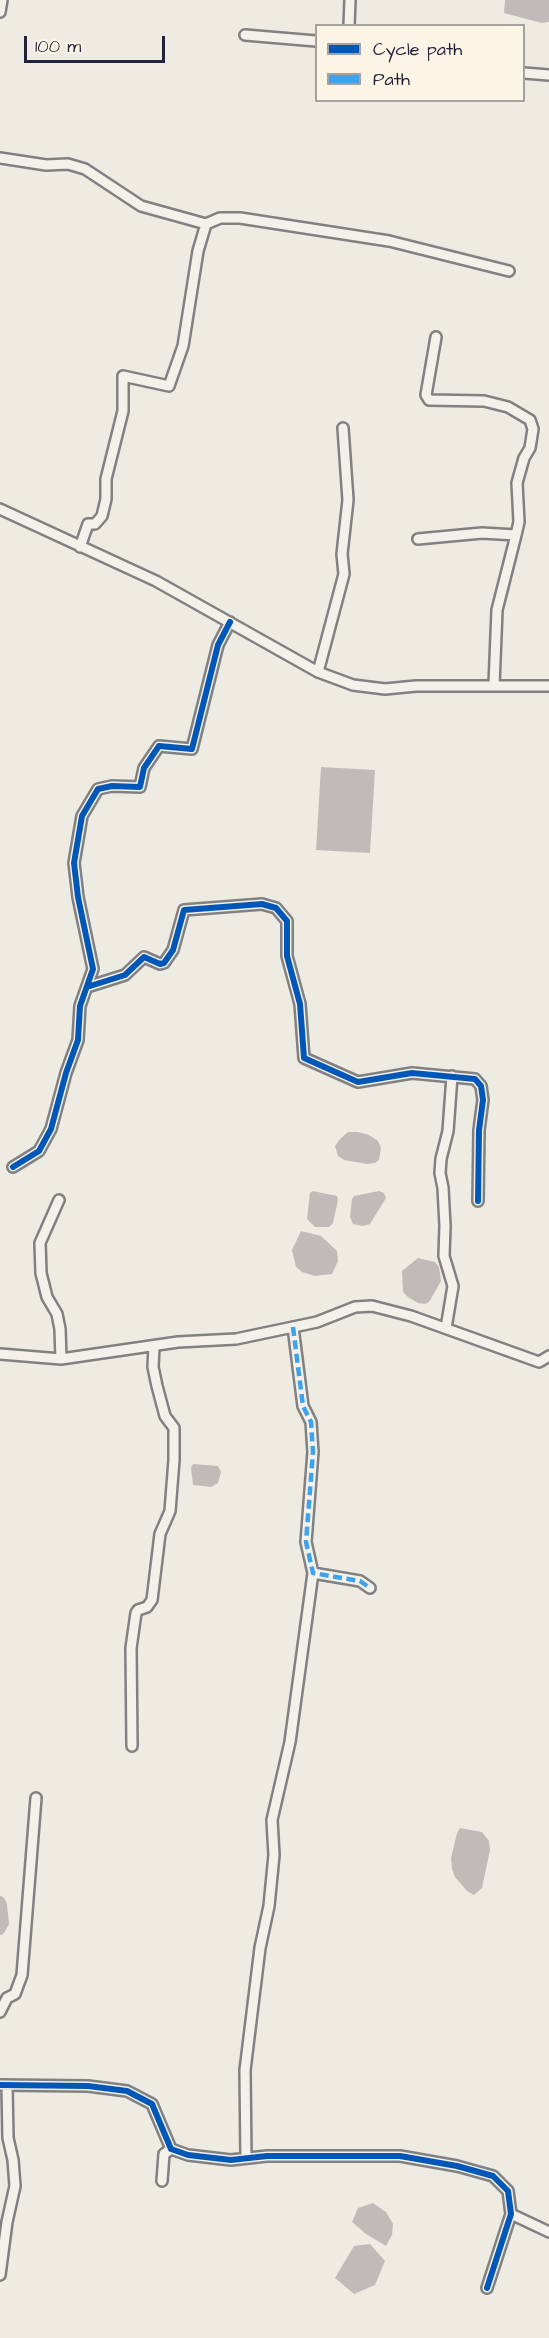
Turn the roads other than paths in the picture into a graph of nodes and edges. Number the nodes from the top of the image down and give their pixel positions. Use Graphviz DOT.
graph roads {
  1 [pos="2,0"];
  2 [pos="350,0"];
  3 [pos="0,12"];
  4 [pos="349,24"];
  5 [pos="245,35"];
  6 [pos="315,41"];
  7 [pos="525,73"];
  8 [pos="549,75"];
  9 [pos="0,158"];
  10 [pos="206,224"];
  11 [pos="509,272"];
  12 [pos="436,337"];
  13 [pos="343,428"];
  14 [pos="0,509"];
  15 [pos="516,535"];
  16 [pos="418,539"];
  17 [pos="80,547"];
  18 [pos="230,622"];
  19 [pos="318,672"];
  20 [pos="494,685"];
  21 [pos="549,686"];
  22 [pos="87,987"];
  23 [pos="452,1076"];
  24 [pos="13,1167"];
  25 [pos="58,1200"];
  26 [pos="478,1201"];
  27 [pos="293,1328"];
  28 [pos="446,1328"];
  29 [pos="154,1346"];
  30 [pos="0,1354"];
  31 [pos="549,1356"];
  32 [pos="61,1359"];
  33 [pos="313,1573"];
  34 [pos="370,1588"];
  35 [pos="132,1746"];
  36 [pos="36,1798"];
  37 [pos="0,2012"];
  38 [pos="4,2086"];
  39 [pos="171,2149"];
  40 [pos="246,2158"];
  41 [pos="162,2181"];
  42 [pos="511,2214"];
  43 [pos="549,2232"];
  44 [pos="0,2275"];
  45 [pos="487,2288"];
  1 -- 3 [label="street"];
  2 -- 4 [label="street"];
  5 -- 6 [label="street"];
  7 -- 8 [label="street"];
  9 -- 10 [label="street"];
  10 -- 11 [label="street"];
  10 -- 17 [label="street"];
  12 -- 15 [label="street"];
  13 -- 19 [label="street"];
  14 -- 17 [label="street"];
  15 -- 16 [label="street"];
  15 -- 20 [label="street"];
  17 -- 18 [label="street"];
  18 -- 19 [label="street"];
  18 -- 22 [label="street"];
  19 -- 20 [label="street"];
  20 -- 21 [label="street"];
  22 -- 23 [label="street"];
  22 -- 24 [label="street"];
  23 -- 26 [label="street"];
  23 -- 28 [label="street"];
  25 -- 32 [label="street"];
  27 -- 28 [label="street"];
  27 -- 29 [label="street"];
  27 -- 33 [label="street"];
  28 -- 31 [label="street"];
  29 -- 32 [label="street"];
  29 -- 35 [label="street"];
  30 -- 32 [label="street"];
  33 -- 34 [label="street"];
  33 -- 40 [label="street"];
  36 -- 37 [label="street"];
  38 -- 39 [label="street"];
  38 -- 44 [label="street"];
  39 -- 40 [label="street"];
  39 -- 41 [label="street"];
  40 -- 42 [label="street"];
  42 -- 43 [label="street"];
  42 -- 45 [label="street"];
}
